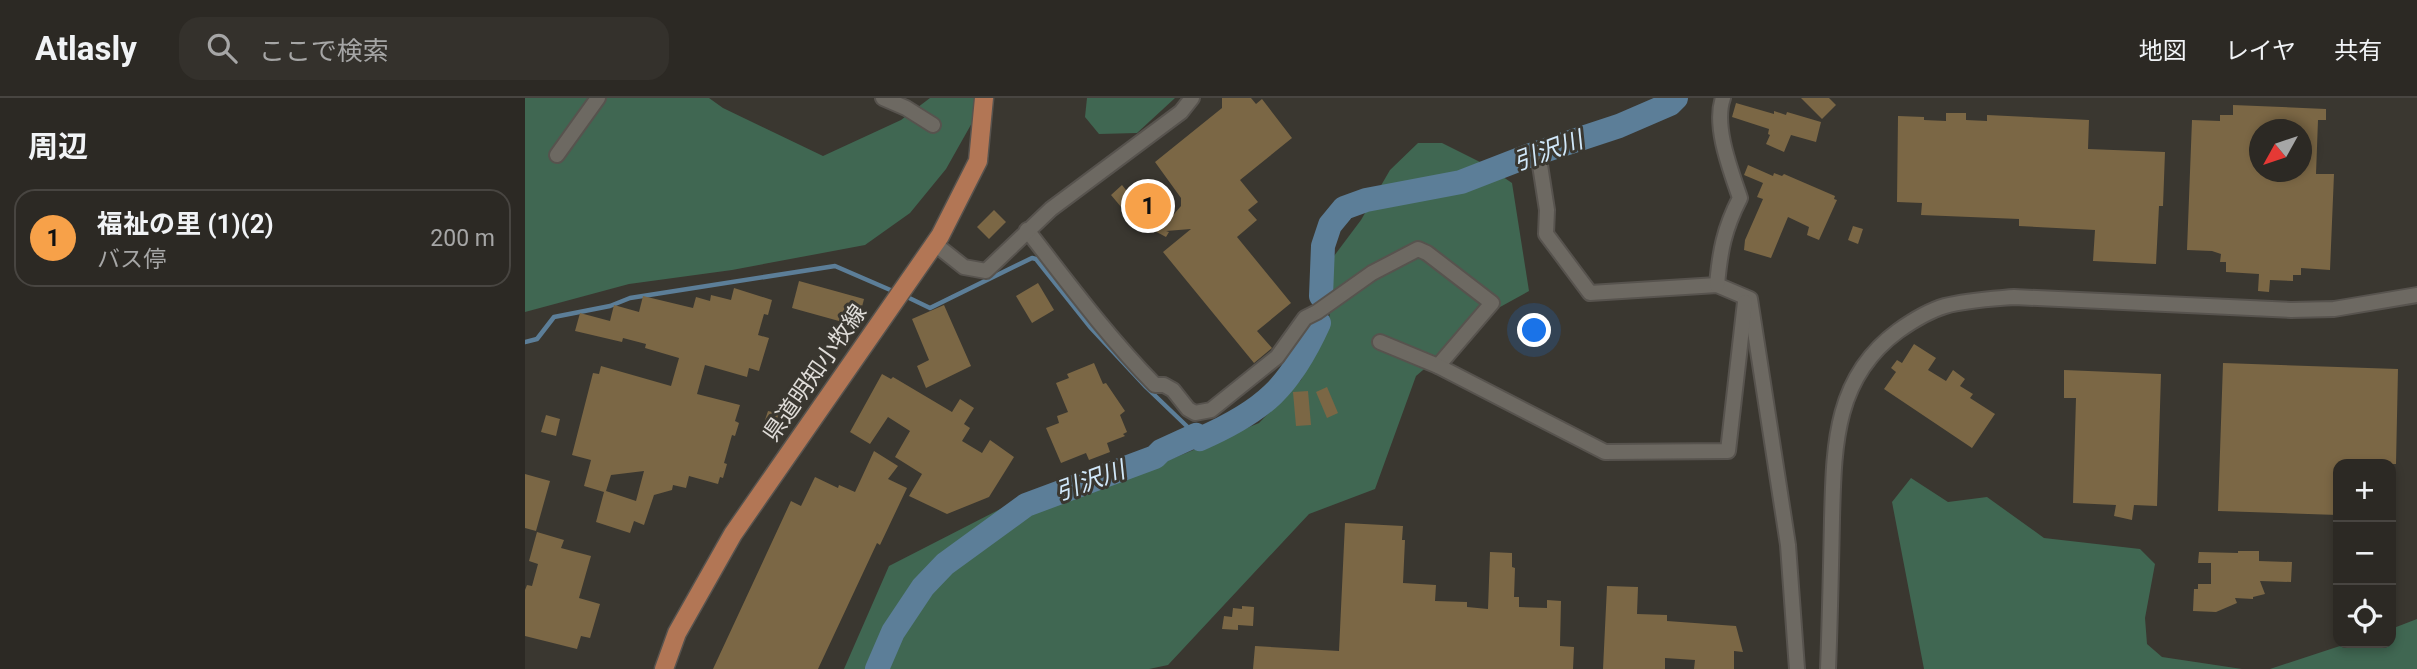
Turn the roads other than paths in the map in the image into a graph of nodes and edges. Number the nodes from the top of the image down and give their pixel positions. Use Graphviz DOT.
graph roads {
  1 [pos="598,98"];
  2 [pos="883,98"];
  3 [pos="984,98"];
  4 [pos="1192,98"];
  5 [pos="1723,98"];
  6 [pos="933,125"];
  7 [pos="558,155"];
  8 [pos="1540,165"];
  9 [pos="1027,230"];
  10 [pos="935,244"];
  11 [pos="1717,285"];
  12 [pos="2417,295"];
  13 [pos="1746,298"];
  14 [pos="1380,342"];
  15 [pos="1438,366"];
  16 [pos="664,669"];
  17 [pos="1797,669"];
  18 [pos="1828,669"];
  1 -- 7 [label="street"];
  2 -- 6 [label="street"];
  3 -- 10 [label="main road, 県道明知小牧線"];
  4 -- 9 [label="street"];
  5 -- 11 [label="street"];
  8 -- 11 [label="street"];
  9 -- 10 [label="street"];
  9 -- 15 [label="street"];
  10 -- 16 [label="main road, 県道明知小牧線"];
  11 -- 13 [label="street"];
  12 -- 18 [label="street"];
  13 -- 15 [label="street"];
  13 -- 17 [label="street"];
  14 -- 15 [label="street"];
}
